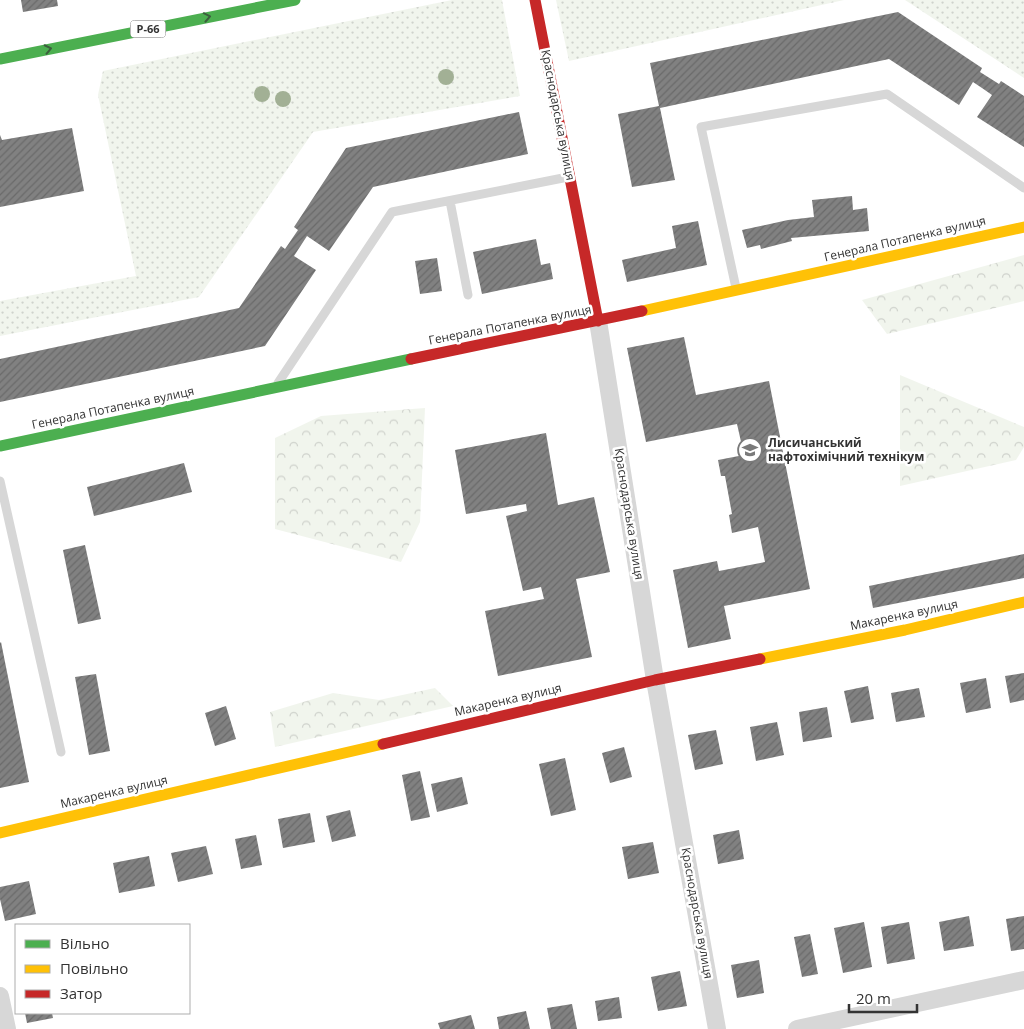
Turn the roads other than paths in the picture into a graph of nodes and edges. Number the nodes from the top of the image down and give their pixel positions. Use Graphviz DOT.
graph roads {
  1 [pos="295,0"];
  2 [pos="535,0"];
  3 [pos="0,59"];
  4 [pos="570,177"];
  5 [pos="1024,188"];
  6 [pos="450,201"];
  7 [pos="1024,227"];
  8 [pos="736,290"];
  9 [pos="468,295"];
  10 [pos="598,321"];
  11 [pos="275,387"];
  12 [pos="0,446"];
  13 [pos="0,481"];
  14 [pos="1024,602"];
  15 [pos="655,680"];
  16 [pos="61,752"];
  17 [pos="0,833"];
  18 [pos="1024,980"];
  19 [pos="0,996"];
  20 [pos="7,1029"];
  21 [pos="718,1029"];
  22 [pos="797,1029"];
  3 -- 1 [label="street, Р-66, one-way"];
  2 -- 4 [label="street, Краснодарська вулиця"];
  4 -- 6 [label="lane"];
  4 -- 10 [label="street, Краснодарська вулиця"];
  5 -- 8 [label="lane"];
  6 -- 9 [label="lane"];
  6 -- 11 [label="lane"];
  7 -- 8 [label="street, Генерала Потапенка вулиця"];
  8 -- 10 [label="street, Генерала Потапенка вулиця"];
  10 -- 11 [label="street, Генерала Потапенка вулиця"];
  10 -- 15 [label="street, Краснодарська вулиця"];
  11 -- 12 [label="street, Генерала Потапенка вулиця"];
  13 -- 16 [label="lane"];
  14 -- 15 [label="street, Макаренка вулиця"];
  15 -- 17 [label="street, Макаренка вулиця"];
  15 -- 21 [label="street, Краснодарська вулиця"];
  18 -- 22 [label="street"];
  19 -- 20 [label="street"];
}
